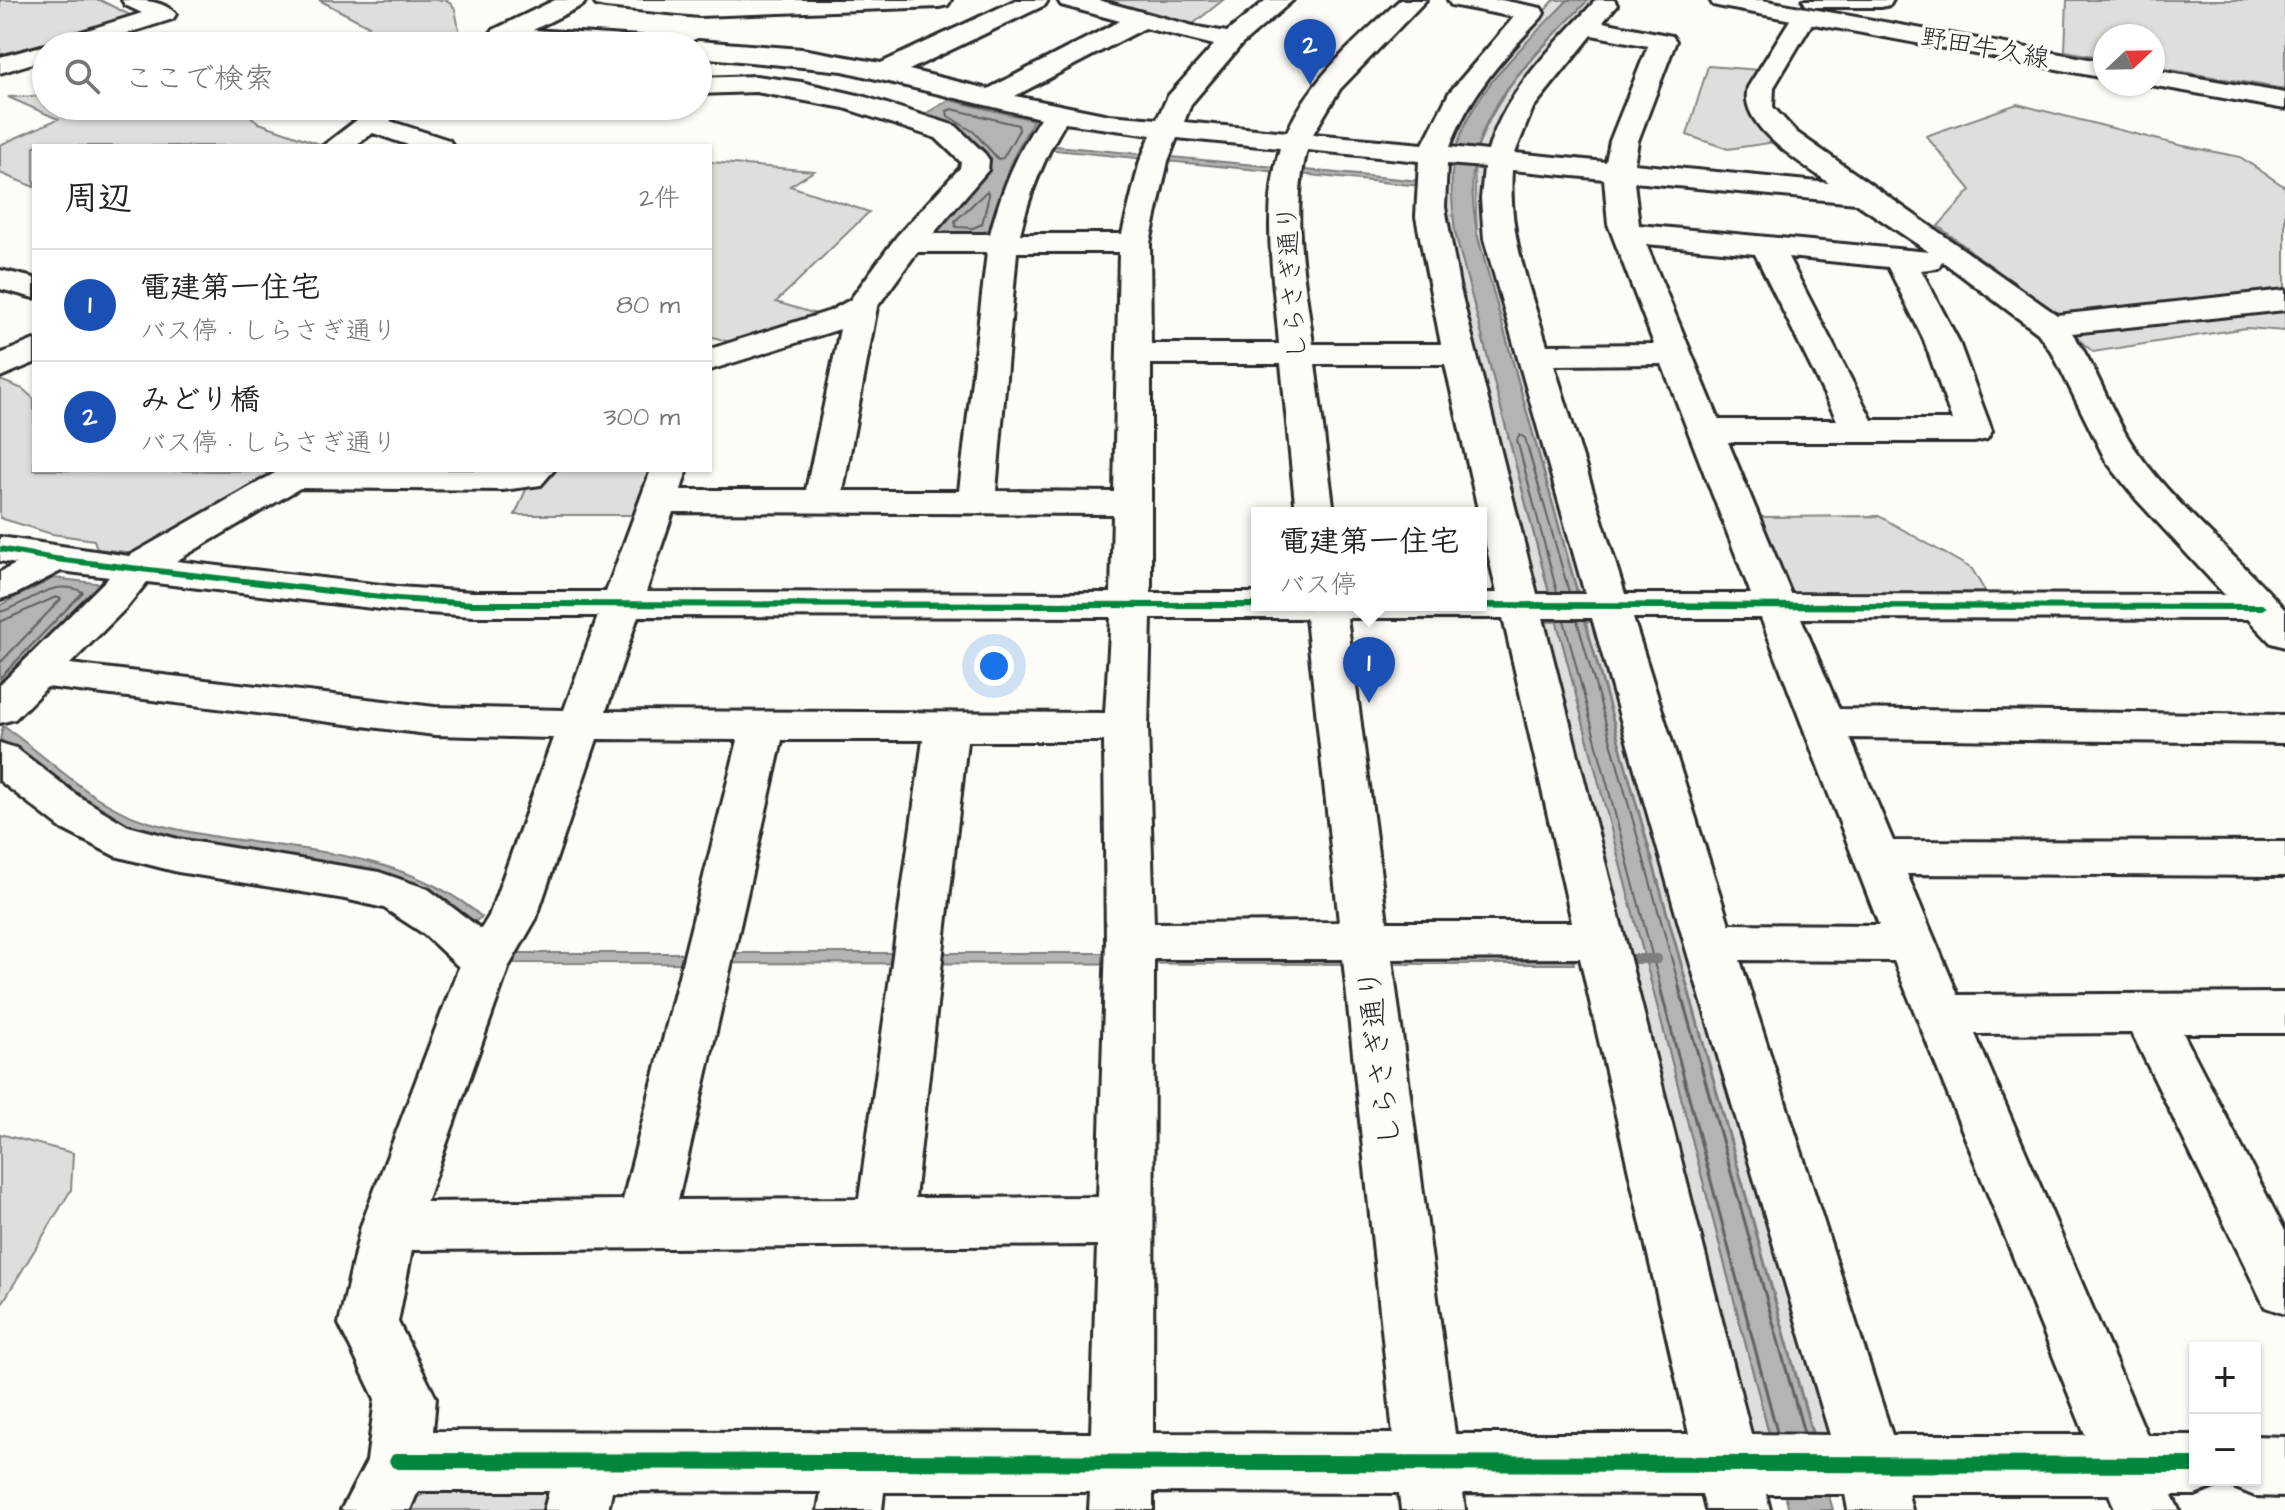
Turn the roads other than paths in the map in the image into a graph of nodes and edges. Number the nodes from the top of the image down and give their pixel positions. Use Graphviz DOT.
graph roads {
  1 [pos="134,0"];
  2 [pos="574,0"];
  3 [pos="605,0"];
  4 [pos="1036,0"];
  5 [pos="1070,0"];
  6 [pos="1281,0"];
  7 [pos="1414,0"];
  8 [pos="1460,0"];
  9 [pos="1724,0"];
  10 [pos="1881,0"];
  11 [pos="917,1"];
  12 [pos="1810,8"];
  13 [pos="1598,13"];
  14 [pos="1142,20"];
  15 [pos="106,32"];
  16 [pos="508,32"];
  17 [pos="1232,40"];
  18 [pos="712,50"];
  19 [pos="32,55"];
  20 [pos="784,55"];
  21 [pos="0,65"];
  22 [pos="2093,67"];
  23 [pos="884,72"];
  24 [pos="2165,80"];
  25 [pos="756,84"];
  26 [pos="712,86"];
  27 [pos="989,99"];
  28 [pos="2285,101"];
  29 [pos="1056,115"];
  30 [pos="374,120"];
  31 [pos="370,123"];
  32 [pos="1167,129"];
  33 [pos="1296,142"];
  34 [pos="340,144"];
  35 [pos="433,144"];
  36 [pos="1437,154"];
  37 [pos="1493,160"];
  38 [pos="1618,171"];
  39 [pos="1864,195"];
  40 [pos="1626,233"];
  41 [pos="908,243"];
  42 [pos="1003,243"];
  43 [pos="1135,243"];
  44 [pos="1766,245"];
  45 [pos="1899,258"];
  46 [pos="1967,264"];
  47 [pos="0,279"];
  48 [pos="32,287"];
  49 [pos="2285,300"];
  50 [pos="861,307"];
  51 [pos="2050,326"];
  52 [pos="32,351"];
  53 [pos="1135,354"];
  54 [pos="1297,354"];
  55 [pos="1459,354"];
  56 [pos="1675,354"];
  57 [pos="1534,355"];
  58 [pos="712,359"];
  59 [pos="0,367"];
  60 [pos="1707,431"];
  61 [pos="1860,431"];
  62 [pos="534,472"];
  63 [pos="663,486"];
  64 [pos="822,502"];
  65 [pos="976,502"];
  66 [pos="1132,503"];
  67 [pos="1314,507"];
  68 [pos="0,549"];
  69 [pos="55,559"];
  70 [pos="138,567"];
  71 [pos="0,587"];
  72 [pos="622,606"];
  73 [pos="1251,606"];
  74 [pos="1131,607"];
  75 [pos="1611,607"];
  76 [pos="1487,608"];
  77 [pos="1521,608"];
  78 [pos="1778,608"];
  79 [pos="1327,611"];
  80 [pos="2274,620"];
  81 [pos="38,673"];
  82 [pos="0,709"];
  83 [pos="1824,723"];
  84 [pos="582,725"];
  85 [pos="763,727"];
  86 [pos="947,727"];
  87 [pos="1126,727"];
  88 [pos="2285,729"];
  89 [pos="0,758"];
  90 [pos="1877,857"];
  91 [pos="2285,859"];
  92 [pos="1366,940"];
  93 [pos="1602,940"];
  94 [pos="1130,941"];
  95 [pos="1708,942"];
  96 [pos="1911,943"];
  97 [pos="485,964"];
  98 [pos="2285,1013"];
  99 [pos="1941,1015"];
  100 [pos="2148,1015"];
  101 [pos="1126,1221"];
  102 [pos="884,1223"];
  103 [pos="645,1224"];
  104 [pos="389,1226"];
  105 [pos="2285,1289"];
  106 [pos="2261,1466"];
  107 [pos="2189,1467"];
  108 [pos="2285,1467"];
  109 [pos="386,1486"];
  110 [pos="582,1486"];
  111 [pos="853,1486"];
  112 [pos="1122,1487"];
  113 [pos="1734,1487"];
  114 [pos="1875,1487"];
  115 [pos="2137,1487"];
  116 [pos="1431,1488"];
  1 -- 15 [label="street"];
  2 -- 16 [label="street"];
  3 -- 11 [label="street"];
  4 -- 23 [label="street"];
  5 -- 14 [label="street"];
  6 -- 17 [label="street"];
  7 -- 33 [label="street, しらさぎ通り"];
  8 -- 36 [label="street"];
  9 -- 12 [label="street, 野田牛久線"];
  10 -- 12 [label="street"];
  11 -- 20 [label="street"];
  12 -- 22 [label="street, 野田牛久線"];
  12 -- 39 [label="street"];
  13 -- 37 [label="street"];
  13 -- 38 [label="street"];
  14 -- 17 [label="street"];
  14 -- 27 [label="street"];
  17 -- 32 [label="street"];
  18 -- 20 [label="street"];
  19 -- 21 [label="street"];
  20 -- 23 [label="street"];
  20 -- 25 [label="street"];
  23 -- 27 [label="street"];
  24 -- 28 [label="street"];
  25 -- 26 [label="street"];
  25 -- 41 [label="street"];
  27 -- 29 [label="street"];
  29 -- 32 [label="street"];
  29 -- 42 [label="street"];
  30 -- 31 [label="street"];
  31 -- 34 [label="street"];
  31 -- 35 [label="street"];
  32 -- 33 [label="street"];
  32 -- 43 [label="street"];
  33 -- 36 [label="street"];
  33 -- 54 [label="street, しらさぎ通り"];
  36 -- 37 [label="street"];
  36 -- 55 [label="street"];
  37 -- 38 [label="street"];
  37 -- 57 [label="street"];
  38 -- 39 [label="street"];
  38 -- 40 [label="street"];
  39 -- 46 [label="street"];
  40 -- 44 [label="street"];
  40 -- 56 [label="street"];
  41 -- 42 [label="street"];
  41 -- 50 [label="street"];
  42 -- 43 [label="street"];
  42 -- 65 [label="street"];
  43 -- 53 [label="street"];
  44 -- 45 [label="street"];
  44 -- 61 [label="street"];
  45 -- 46 [label="street"];
  45 -- 61 [label="street"];
  46 -- 51 [label="street"];
  47 -- 48 [label="street"];
  49 -- 51 [label="street"];
  50 -- 58 [label="street"];
  50 -- 64 [label="street"];
  51 -- 80 [label="street"];
  52 -- 59 [label="street"];
  53 -- 54 [label="street"];
  53 -- 66 [label="street"];
  54 -- 55 [label="street"];
  54 -- 67 [label="street, しらさぎ通り"];
  55 -- 77 [label="street"];
  56 -- 57 [label="street"];
  56 -- 60 [label="street"];
  57 -- 75 [label="street"];
  60 -- 61 [label="street"];
  60 -- 78 [label="street"];
  62 -- 70 [label="street"];
  63 -- 64 [label="street"];
  63 -- 72 [label="street"];
  64 -- 65 [label="street"];
  65 -- 66 [label="street"];
  66 -- 74 [label="street"];
  68 -- 69 [label="street"];
  69 -- 70 [label="street"];
  69 -- 71 [label="street"];
  70 -- 72 [label="street"];
  70 -- 81 [label="street"];
  72 -- 74 [label="street"];
  72 -- 84 [label="street"];
  73 -- 74 [label="street"];
  74 -- 87 [label="street"];
  75 -- 77 [label="street"];
  75 -- 78 [label="street"];
  75 -- 95 [label="street"];
  76 -- 77 [label="street"];
  77 -- 93 [label="street"];
  78 -- 80 [label="street"];
  78 -- 83 [label="street"];
  79 -- 92 [label="street, しらさぎ通り"];
  81 -- 82 [label="street"];
  81 -- 84 [label="street"];
  83 -- 88 [label="street"];
  83 -- 90 [label="street"];
  84 -- 85 [label="street"];
  84 -- 97 [label="street"];
  85 -- 86 [label="street"];
  85 -- 103 [label="street"];
  86 -- 87 [label="street"];
  86 -- 102 [label="street"];
  87 -- 94 [label="street"];
  89 -- 97 [label="street"];
  90 -- 91 [label="street"];
  90 -- 96 [label="street"];
  92 -- 93 [label="street"];
  92 -- 94 [label="street"];
  92 -- 116 [label="street, しらさぎ通り"];
  93 -- 113 [label="street"];
  94 -- 101 [label="street"];
  95 -- 96 [label="street"];
  95 -- 114 [label="street"];
  96 -- 99 [label="street"];
  97 -- 104 [label="street"];
  98 -- 100 [label="street"];
  99 -- 100 [label="street"];
  99 -- 115 [label="street"];
  100 -- 105 [label="street"];
  101 -- 102 [label="street"];
  101 -- 112 [label="street"];
  102 -- 103 [label="street"];
  103 -- 104 [label="street"];
  104 -- 109 [label="street"];
  106 -- 108 [label="street"];
  107 -- 115 [label="street"];
  109 -- 110 [label="street"];
  110 -- 111 [label="street"];
  111 -- 112 [label="street"];
  112 -- 116 [label="street"];
  113 -- 114 [label="street"];
  113 -- 116 [label="street"];
  114 -- 115 [label="street"];
}
